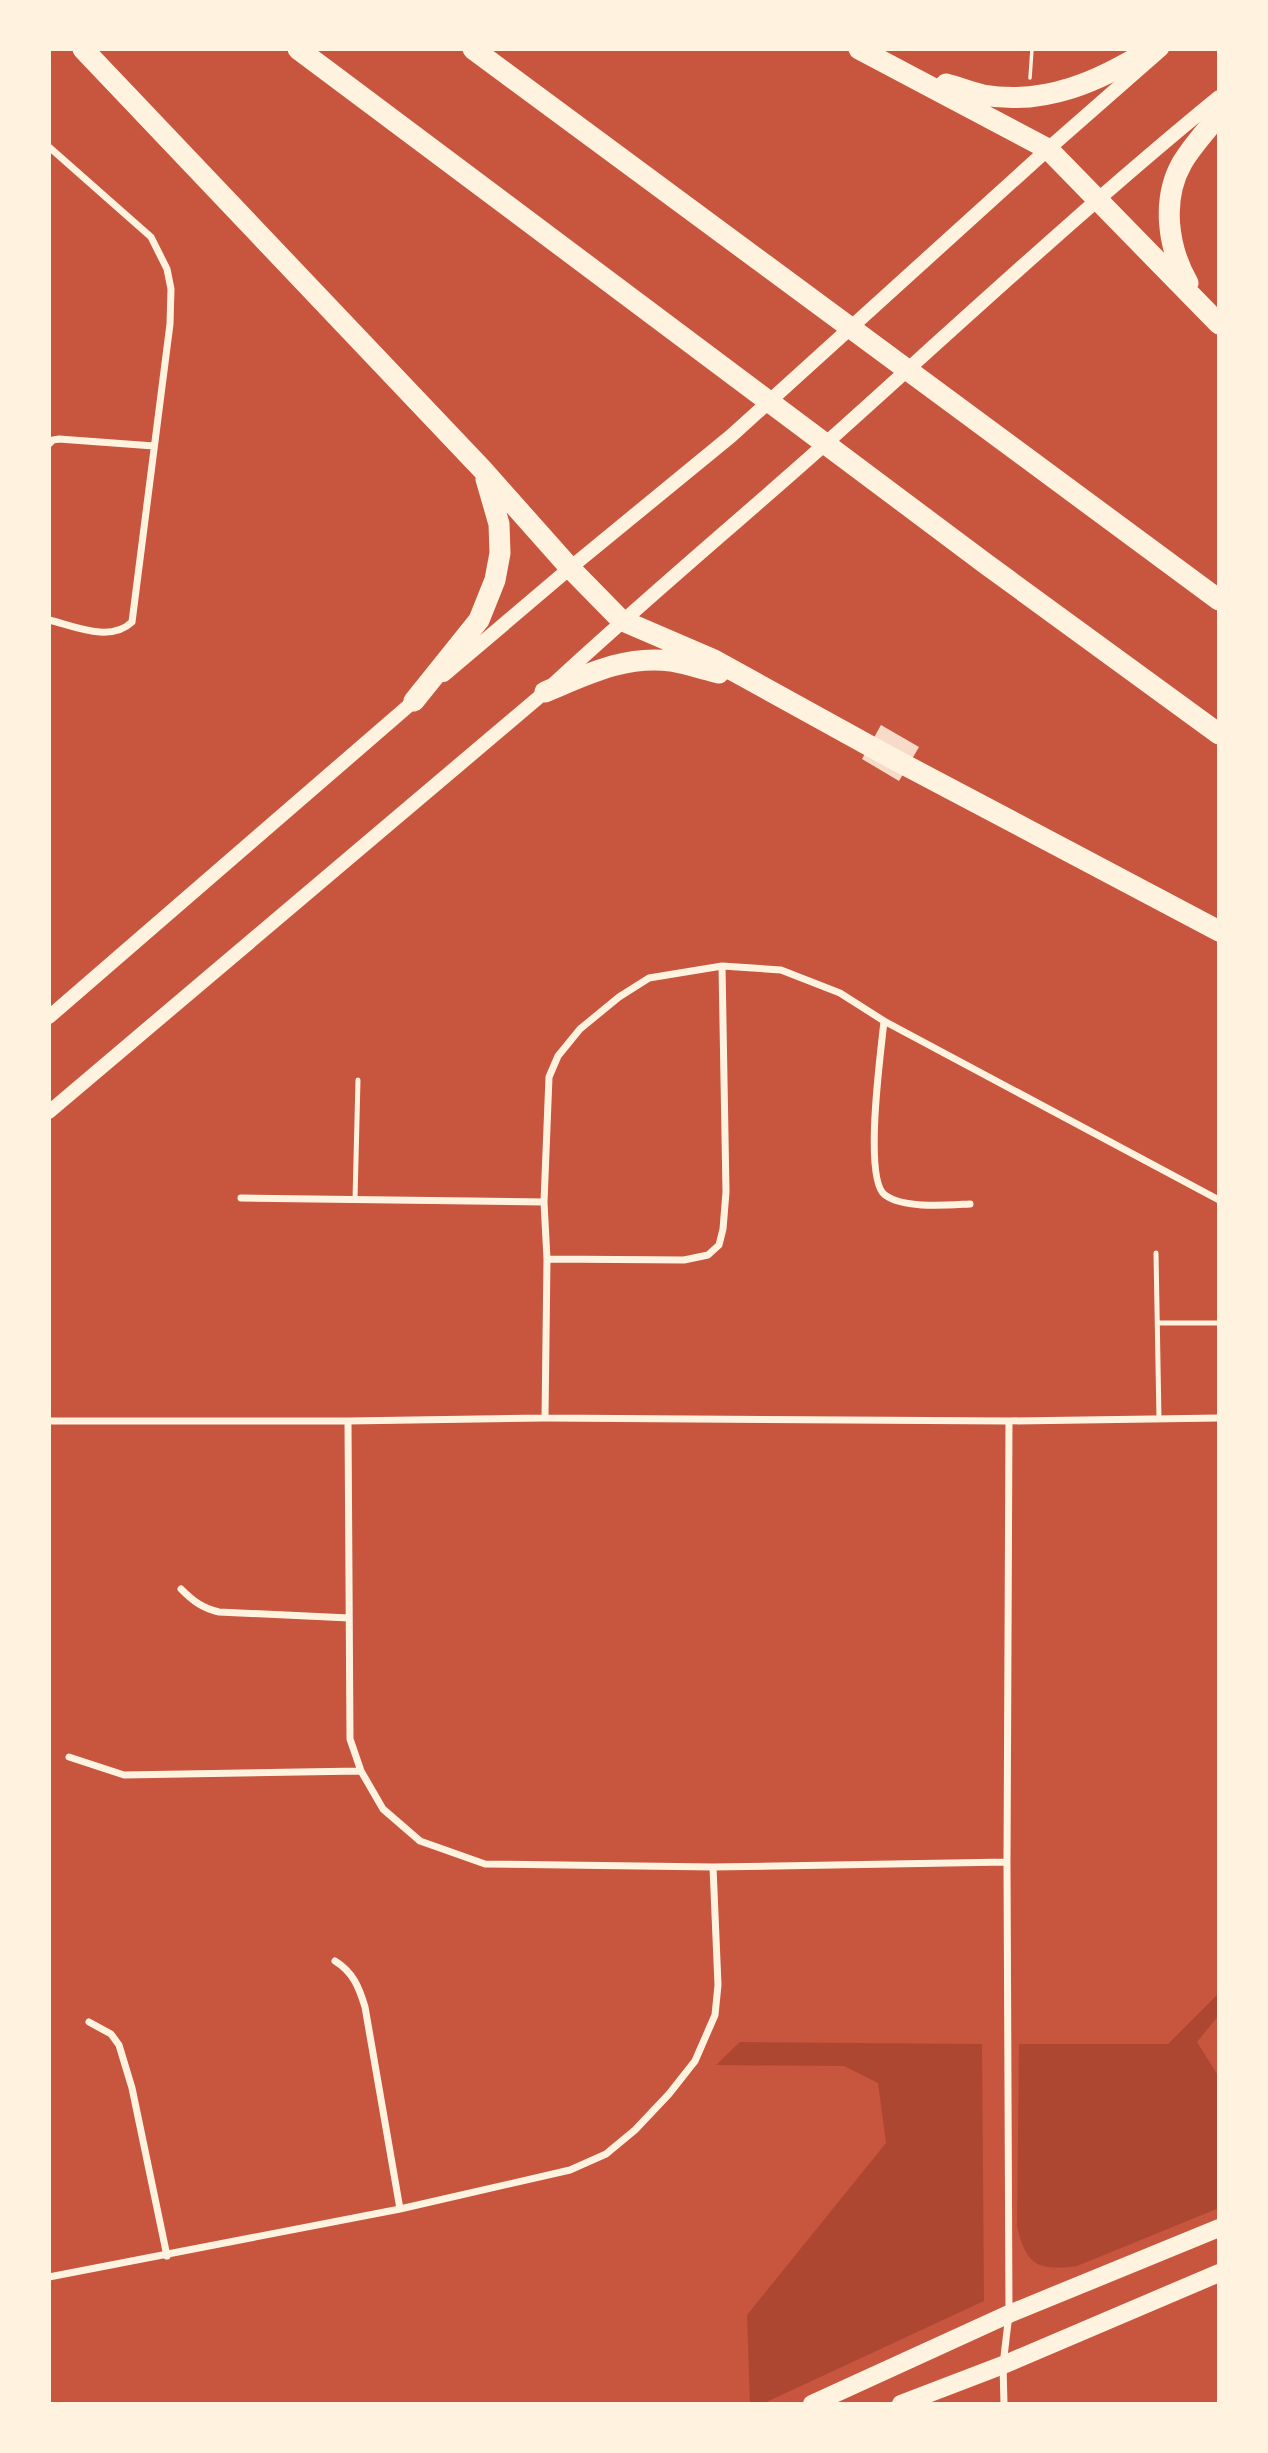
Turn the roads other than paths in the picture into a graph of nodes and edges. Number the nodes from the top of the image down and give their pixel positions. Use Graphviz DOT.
graph roads {
  1 [pos="83,49"];
  2 [pos="298,49"];
  3 [pos="474,49"];
  4 [pos="859,49"];
  5 [pos="1151,49"];
  6 [pos="1162,49"];
  7 [pos="904,71"];
  8 [pos="1219,97"];
  9 [pos="1219,115"];
  10 [pos="49,147"];
  11 [pos="1048,149"];
  12 [pos="1098,200"];
  13 [pos="1198,300"];
  14 [pos="1219,324"];
  15 [pos="49,444"];
  16 [pos="154,446"];
  17 [pos="482,469"];
  18 [pos="570,568"];
  19 [pos="1219,600"];
  20 [pos="49,620"];
  21 [pos="621,620"];
  22 [pos="752,681"];
  23 [pos="545,692"];
  24 [pos="414,701"];
  25 [pos="1219,734"];
  26 [pos="1219,931"];
  27 [pos="722,966"];
  28 [pos="49,1017"];
  29 [pos="884,1021"];
  30 [pos="358,1080"];
  31 [pos="49,1112"];
  32 [pos="242,1198"];
  33 [pos="355,1199"];
  34 [pos="1219,1200"];
  35 [pos="544,1202"];
  36 [pos="970,1204"];
  37 [pos="1156,1253"];
  38 [pos="547,1259"];
  39 [pos="1157,1323"];
  40 [pos="1219,1323"];
  41 [pos="545,1418"];
  42 [pos="1219,1418"];
  43 [pos="1159,1419"];
  44 [pos="49,1421"];
  45 [pos="348,1421"];
  46 [pos="1009,1421"];
  47 [pos="181,1589"];
  48 [pos="349,1618"];
  49 [pos="69,1758"];
  50 [pos="361,1771"];
  51 [pos="1007,1862"];
  52 [pos="713,1867"];
  53 [pos="335,1961"];
  54 [pos="89,2022"];
  55 [pos="400,2209"];
  56 [pos="1219,2228"];
  57 [pos="167,2256"];
  58 [pos="1219,2273"];
  59 [pos="49,2277"];
  60 [pos="1009,2314"];
  61 [pos="1003,2365"];
  62 [pos="812,2404"];
  63 [pos="901,2404"];
  64 [pos="1004,2404"];
  1 -- 17 [label="highway"];
  2 -- 25 [label="highway"];
  3 -- 19 [label="highway"];
  4 -- 7 [label="highway"];
  5 -- 7 [label="highway"];
  6 -- 11 [label="main road"];
  7 -- 11 [label="highway"];
  8 -- 12 [label="main road"];
  9 -- 13 [label="highway"];
  10 -- 16 [label="street"];
  11 -- 12 [label="highway"];
  11 -- 18 [label="main road"];
  12 -- 13 [label="highway"];
  12 -- 21 [label="main road"];
  13 -- 14 [label="highway"];
  15 -- 16 [label="street"];
  16 -- 20 [label="street"];
  17 -- 18 [label="highway"];
  17 -- 24 [label="highway"];
  18 -- 21 [label="highway"];
  18 -- 24 [label="main road"];
  21 -- 22 [label="highway"];
  21 -- 23 [label="main road"];
  22 -- 23 [label="highway"];
  22 -- 26 [label="highway"];
  23 -- 31 [label="main road"];
  24 -- 28 [label="main road"];
  27 -- 29 [label="street"];
  27 -- 35 [label="street"];
  27 -- 38 [label="street"];
  29 -- 34 [label="street"];
  29 -- 36 [label="street"];
  30 -- 33 [label="lane"];
  32 -- 33 [label="street"];
  33 -- 35 [label="street"];
  35 -- 38 [label="street"];
  37 -- 39 [label="lane"];
  38 -- 41 [label="street"];
  39 -- 40 [label="lane"];
  39 -- 43 [label="lane"];
  41 -- 45 [label="street"];
  41 -- 46 [label="street"];
  42 -- 43 [label="street"];
  43 -- 46 [label="street"];
  44 -- 45 [label="street"];
  45 -- 48 [label="street"];
  46 -- 51 [label="street"];
  47 -- 48 [label="street"];
  48 -- 50 [label="street"];
  49 -- 50 [label="street"];
  50 -- 52 [label="street"];
  51 -- 52 [label="street"];
  51 -- 60 [label="street"];
  52 -- 55 [label="street"];
  53 -- 55 [label="street"];
  54 -- 57 [label="street"];
  55 -- 57 [label="street"];
  56 -- 60 [label="main road"];
  57 -- 59 [label="street"];
  58 -- 61 [label="main road"];
  60 -- 61 [label="street"];
  60 -- 62 [label="main road"];
  61 -- 63 [label="main road"];
  61 -- 64 [label="street"];
}
